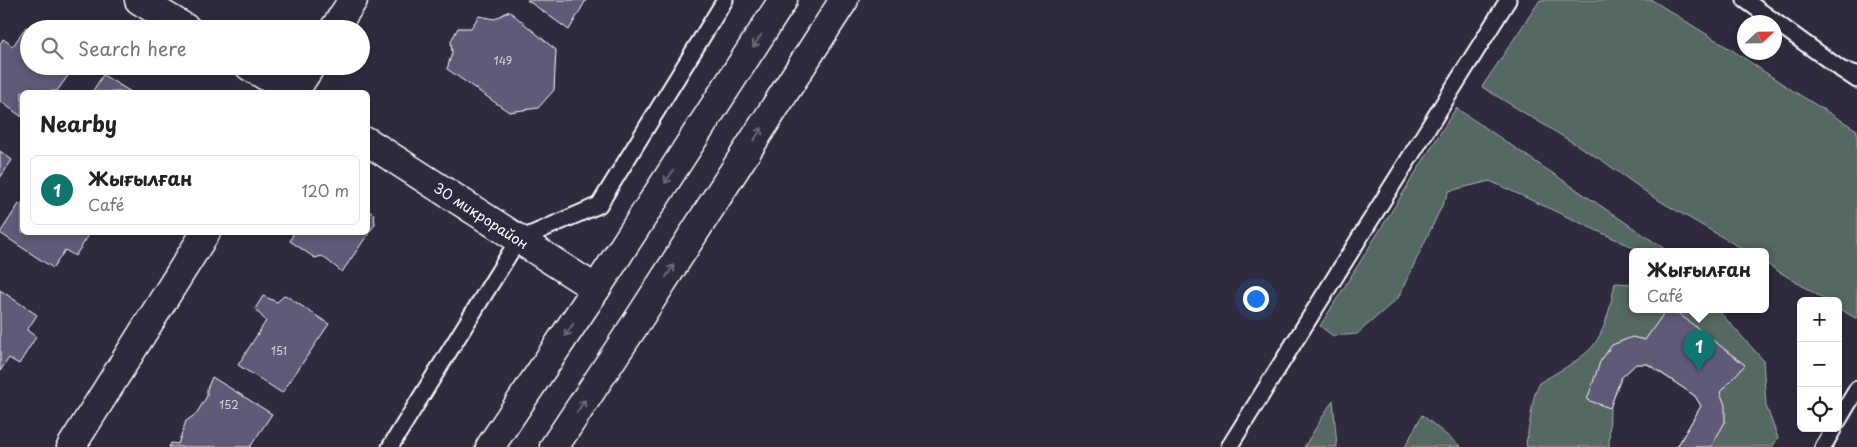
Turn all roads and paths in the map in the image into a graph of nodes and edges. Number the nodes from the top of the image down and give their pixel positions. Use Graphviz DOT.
graph roads {
  1 [pos="139,0"];
  2 [pos="352,0"];
  3 [pos="725,0"];
  4 [pos="784,0"];
  5 [pos="844,0"];
  6 [pos="1508,0"];
  7 [pos="1745,0"];
  8 [pos="172,20"];
  9 [pos="340,20"];
  10 [pos="1850,72"];
  11 [pos="264,75"];
  12 [pos="305,75"];
  13 [pos="1857,80"];
  14 [pos="290,90"];
  15 [pos="294,90"];
  16 [pos="370,143"];
  17 [pos="204,235"];
  18 [pos="518,240"];
  19 [pos="596,289"];
  20 [pos="1855,398"];
  21 [pos="1842,416"];
  22 [pos="1832,432"];
  23 [pos="71,447"];
  24 [pos="390,447"];
  25 [pos="490,447"];
  26 [pos="554,447"];
  27 [pos="1229,447"];
  28 [pos="1823,447"];
  1 -- 8 [label="main road"];
  2 -- 9 [label="main road"];
  3 -- 18 [label="lane"];
  4 -- 19 [label="main road, one-way"];
  26 -- 5 [label="main road, one-way"];
  6 -- 27 [label="lane"];
  7 -- 10 [label="lane"];
  10 -- 13 [label="lane"];
  11 -- 14 [label="main road"];
  12 -- 15 [label="main road"];
  16 -- 18 [label="main road, 30 микрорайон"];
  17 -- 23 [label="main road"];
  18 -- 19 [label="main road, 30 микрорайон"];
  18 -- 24 [label="lane"];
  19 -- 25 [label="main road, one-way"];
  20 -- 21 [label="lane"];
  22 -- 28 [label="lane"];
}
